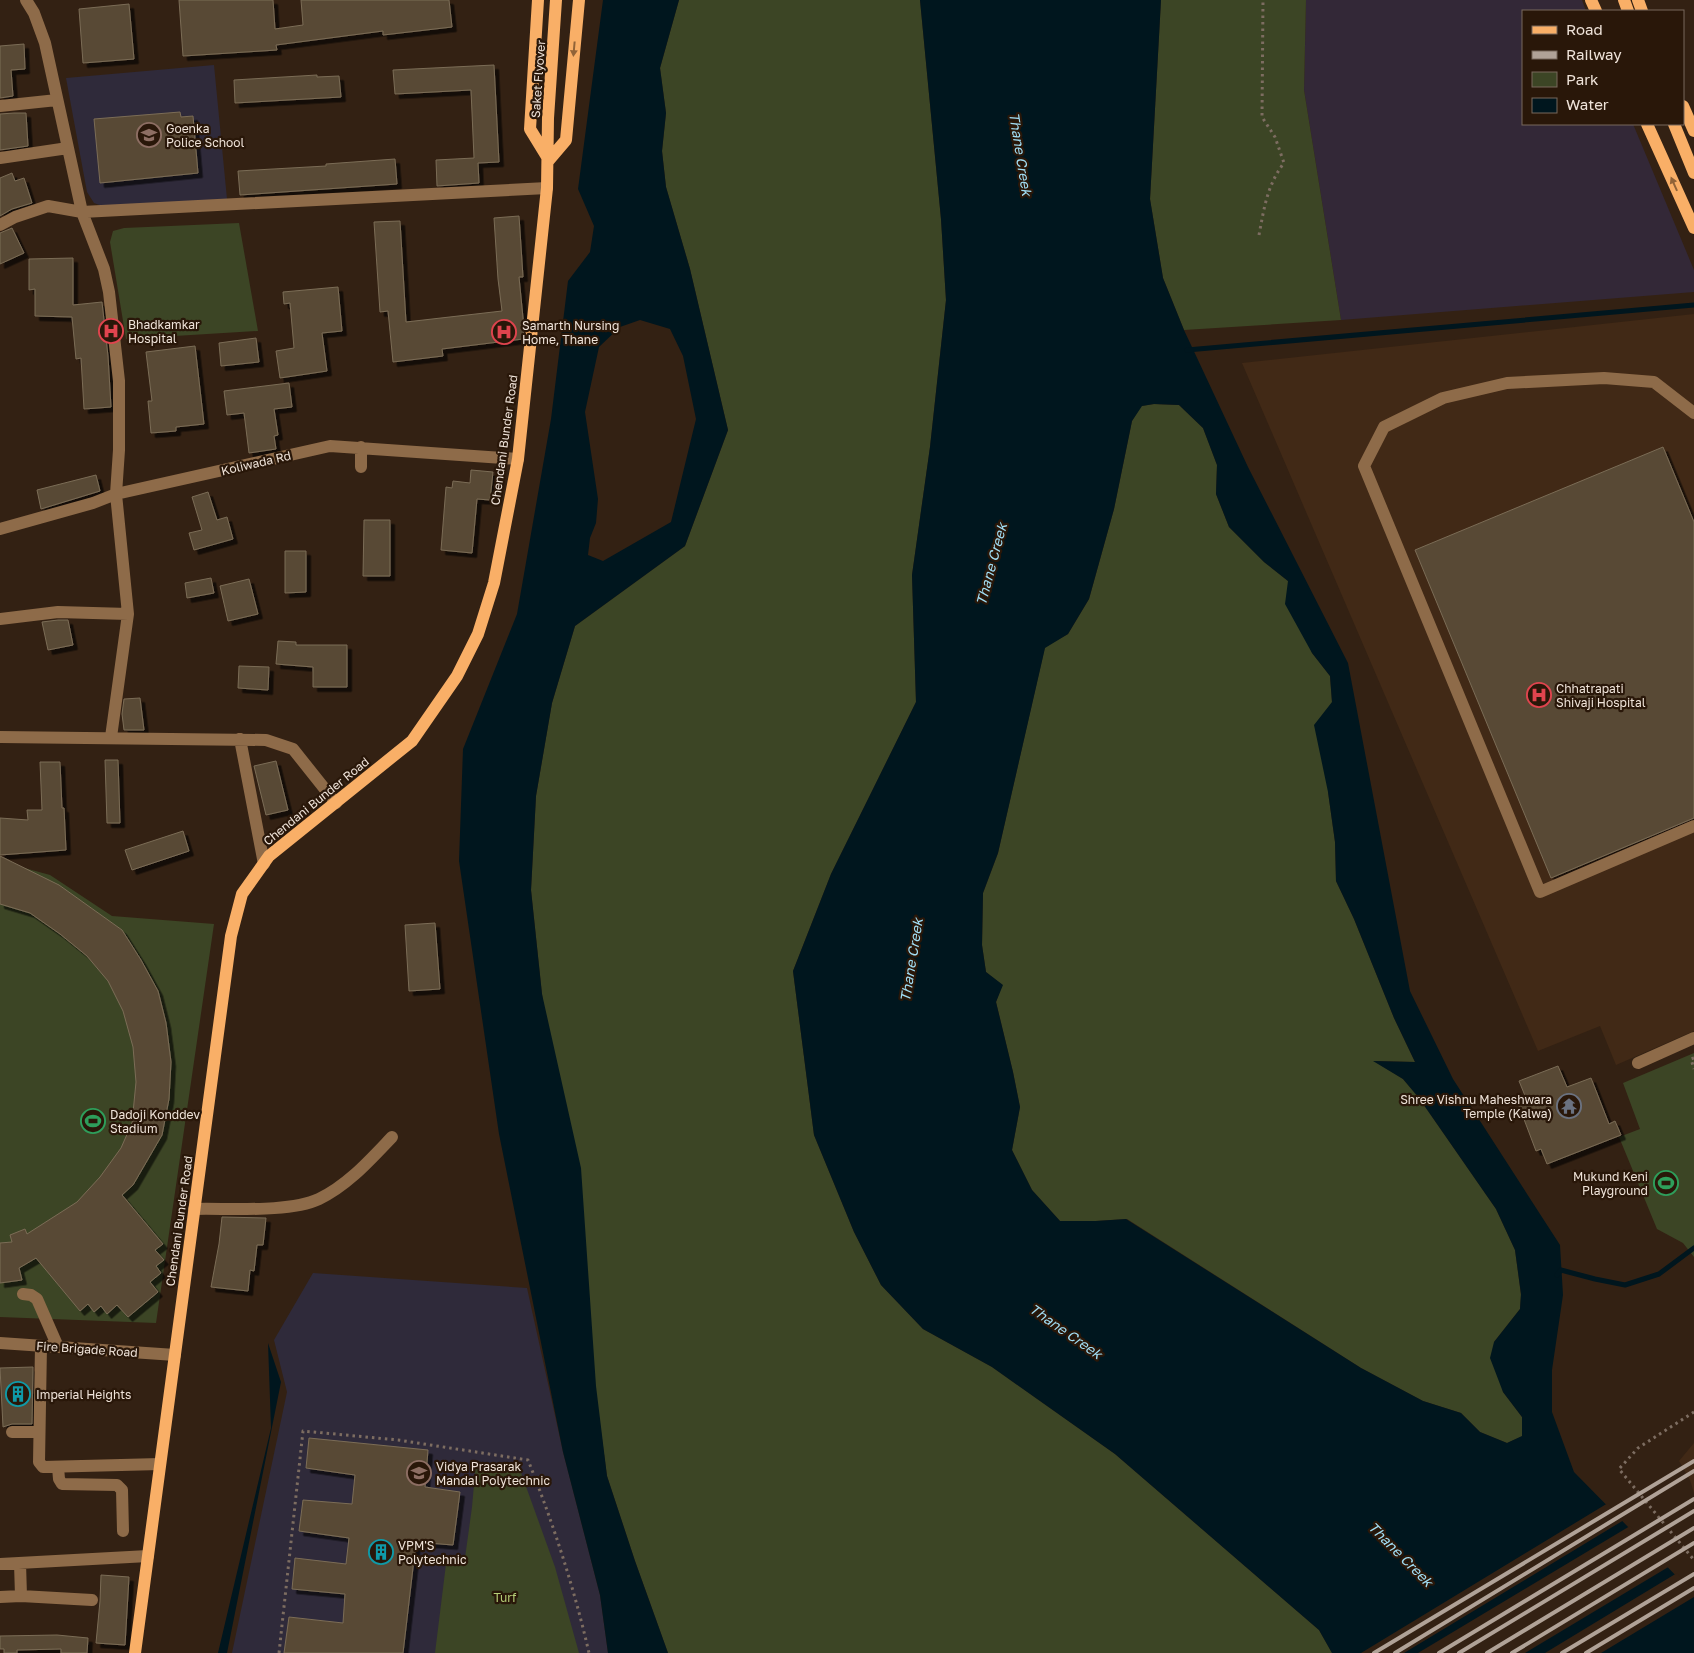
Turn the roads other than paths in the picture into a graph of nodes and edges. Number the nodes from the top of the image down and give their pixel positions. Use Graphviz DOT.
graph roads {
  1 [pos="26,0"];
  2 [pos="538,0"];
  3 [pos="556,0"];
  4 [pos="579,0"];
  5 [pos="57,100"];
  6 [pos="0,106"];
  7 [pos="1684,108"];
  8 [pos="1647,125"];
  9 [pos="1674,125"];
  10 [pos="1694,131"];
  11 [pos="68,148"];
  12 [pos="0,158"];
  13 [pos="549,160"];
  14 [pos="1694,173"];
  15 [pos="548,188"];
  16 [pos="82,212"];
  17 [pos="0,225"];
  18 [pos="1694,228"];
  19 [pos="1694,412"];
  20 [pos="361,448"];
  21 [pos="518,459"];
  22 [pos="361,467"];
  23 [pos="116,494"];
  24 [pos="0,529"];
  25 [pos="128,614"];
  26 [pos="0,620"];
  27 [pos="0,737"];
  28 [pos="111,737"];
  29 [pos="240,739"];
  30 [pos="336,803"];
  31 [pos="1694,826"];
  32 [pos="264,864"];
  33 [pos="1694,1038"];
  34 [pos="1638,1063"];
  35 [pos="392,1137"];
  36 [pos="194,1209"];
  37 [pos="23,1294"];
  38 [pos="0,1343"];
  39 [pos="41,1346"];
  40 [pos="58,1347"];
  41 [pos="175,1355"];
  42 [pos="12,1432"];
  43 [pos="39,1432"];
  44 [pos="160,1464"];
  45 [pos="58,1467"];
  46 [pos="124,1530"];
  47 [pos="148,1556"];
  48 [pos="20,1563"];
  49 [pos="0,1564"];
  50 [pos="21,1596"];
  51 [pos="0,1597"];
  52 [pos="92,1600"];
  53 [pos="135,1653"];
  1 -- 5 [label="street"];
  2 -- 13 [label="main road"];
  3 -- 13 [label="main road, Saket Flyover"];
  4 -- 13 [label="main road, one-way"];
  5 -- 6 [label="street"];
  5 -- 11 [label="street"];
  7 -- 10 [label="main road"];
  18 -- 8 [label="main road, one-way"];
  9 -- 14 [label="main road"];
  11 -- 12 [label="street"];
  11 -- 16 [label="street"];
  13 -- 15 [label="main road, Chendani Bunder Road"];
  15 -- 16 [label="street"];
  15 -- 21 [label="main road, Chendani Bunder Road"];
  16 -- 17 [label="street"];
  16 -- 23 [label="street"];
  19 -- 31 [label="street"];
  20 -- 21 [label="street, Koliwada Rd"];
  20 -- 22 [label="street"];
  20 -- 23 [label="street, Koliwada Rd"];
  21 -- 30 [label="main road, Chendani Bunder Road"];
  23 -- 24 [label="street, Koliwada Rd"];
  23 -- 25 [label="street"];
  25 -- 26 [label="street"];
  25 -- 28 [label="street"];
  27 -- 28 [label="street"];
  28 -- 29 [label="street"];
  29 -- 30 [label="street"];
  29 -- 32 [label="street"];
  30 -- 32 [label="main road, Chendani Bunder Road"];
  32 -- 36 [label="main road, Chendani Bunder Road"];
  33 -- 34 [label="street"];
  35 -- 36 [label="street"];
  36 -- 41 [label="main road, Chendani Bunder Road"];
  37 -- 40 [label="street"];
  38 -- 39 [label="street, Fire Brigade Road"];
  39 -- 40 [label="street, Fire Brigade Road"];
  39 -- 43 [label="street"];
  40 -- 41 [label="street, Fire Brigade Road"];
  41 -- 44 [label="main road, Chendani Bunder Road"];
  42 -- 43 [label="street"];
  43 -- 45 [label="street"];
  44 -- 45 [label="street"];
  44 -- 47 [label="main road, Chendani Bunder Road"];
  45 -- 46 [label="street"];
  47 -- 48 [label="street"];
  47 -- 53 [label="main road, Chendani Bunder Road"];
  48 -- 49 [label="street"];
  48 -- 50 [label="street"];
  50 -- 51 [label="street"];
  50 -- 52 [label="street"];
}
